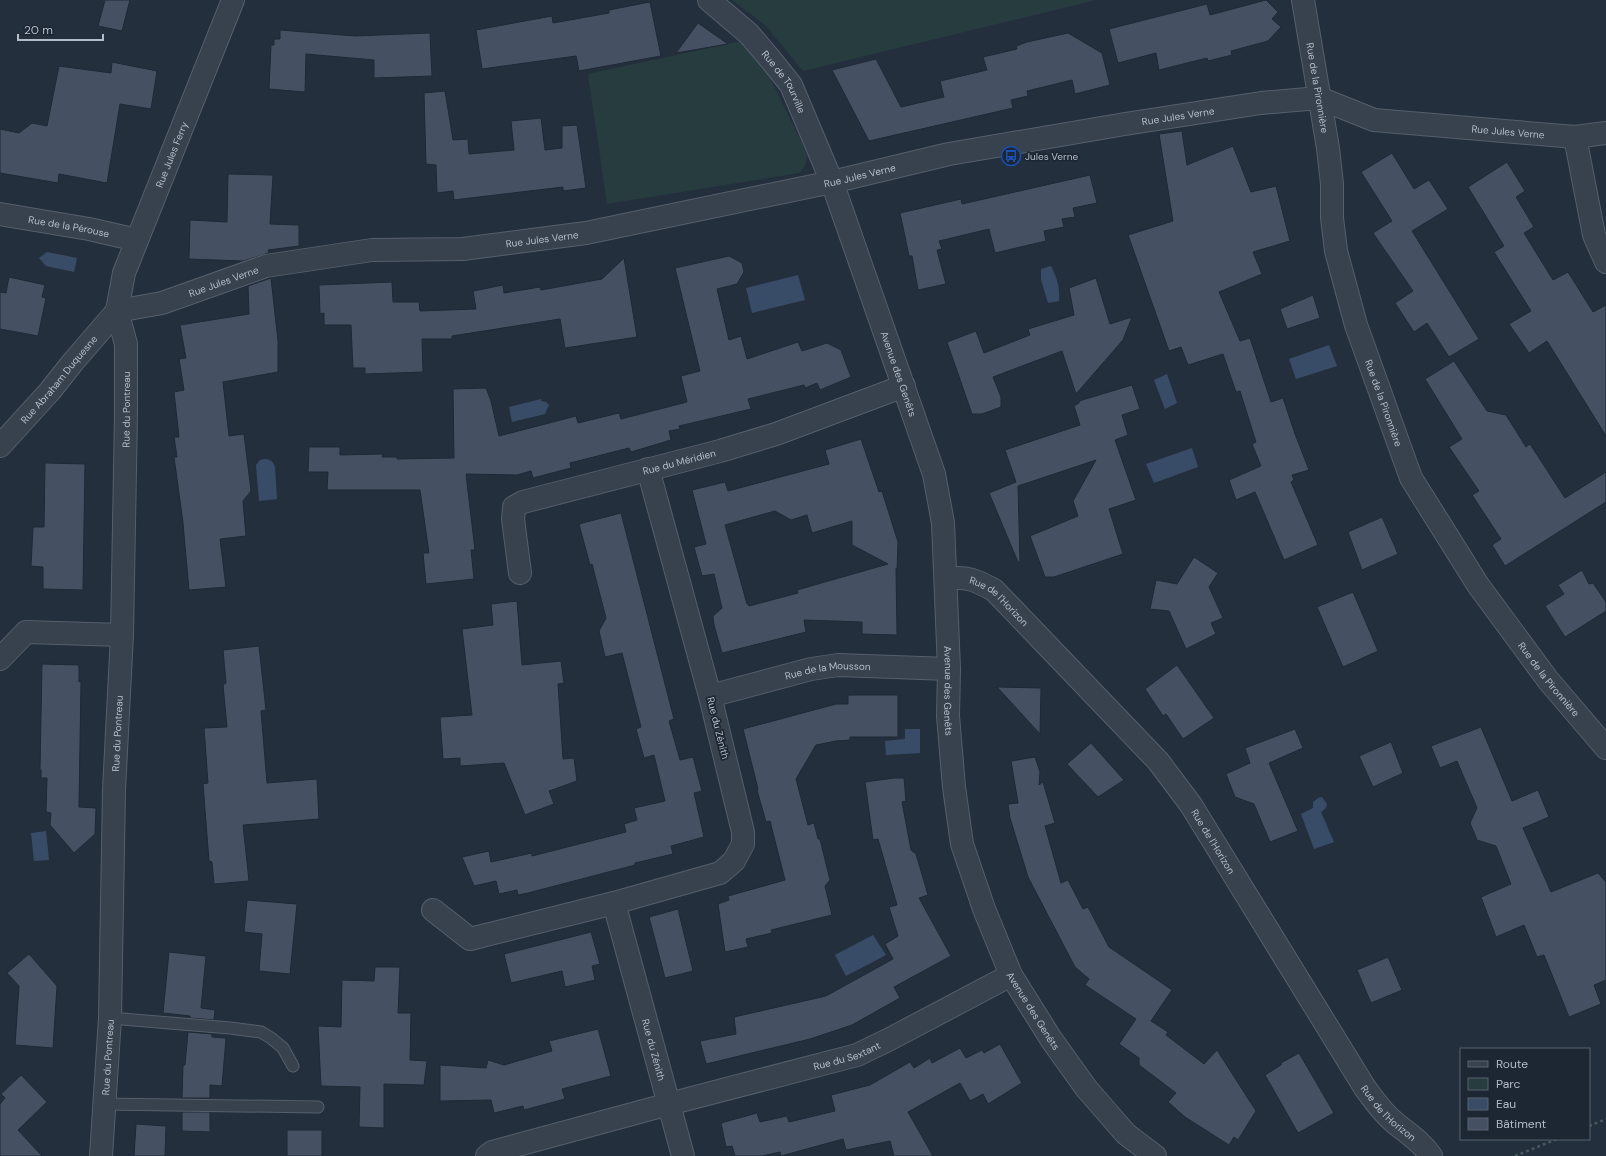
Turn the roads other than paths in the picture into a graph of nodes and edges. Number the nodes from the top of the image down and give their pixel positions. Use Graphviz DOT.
graph roads {
  1 [pos="232,0"];
  2 [pos="709,0"];
  3 [pos="1303,0"];
  4 [pos="1319,98"];
  5 [pos="1606,133"];
  6 [pos="1575,137"];
  7 [pos="832,182"];
  8 [pos="0,214"];
  9 [pos="137,240"];
  10 [pos="1606,262"];
  11 [pos="118,311"];
  12 [pos="904,386"];
  13 [pos="0,446"];
  14 [pos="648,470"];
  15 [pos="520,573"];
  16 [pos="946,579"];
  17 [pos="122,635"];
  18 [pos="0,659"];
  19 [pos="949,669"];
  20 [pos="710,696"];
  21 [pos="1606,748"];
  22 [pos="614,903"];
  23 [pos="433,910"];
  24 [pos="1011,974"];
  25 [pos="110,1018"];
  26 [pos="293,1066"];
  27 [pos="104,1104"];
  28 [pos="669,1104"];
  29 [pos="318,1107"];
  30 [pos="100,1156"];
  31 [pos="487,1156"];
  32 [pos="683,1156"];
  33 [pos="1155,1156"];
  34 [pos="1431,1156"];
  1 -- 9 [label="street, Rue Jules Ferry"];
  2 -- 7 [label="street, Rue de Tourville"];
  3 -- 4 [label="street, Rue de la Pironnière"];
  4 -- 6 [label="street, Rue Jules Verne"];
  4 -- 7 [label="street, Rue Jules Verne"];
  4 -- 21 [label="street, Rue de la Pironnière"];
  5 -- 6 [label="street, Rue Jules Verne"];
  6 -- 10 [label="street"];
  7 -- 11 [label="street, Rue Jules Verne"];
  7 -- 12 [label="street, Avenue des Genêts"];
  8 -- 9 [label="street, Rue de la Pérouse"];
  9 -- 11 [label="street, Rue Jules Ferry"];
  11 -- 13 [label="street, Rue Abraham Duquesne"];
  11 -- 17 [label="street, Rue du Pontreau"];
  12 -- 14 [label="street, Rue du Méridien"];
  12 -- 16 [label="street, Avenue des Genêts"];
  14 -- 15 [label="street, Rue du Méridien"];
  14 -- 20 [label="street, Rue du Zénith"];
  16 -- 19 [label="street, Avenue des Genêts"];
  16 -- 34 [label="street, Rue de l'Horizon"];
  17 -- 18 [label="street"];
  17 -- 25 [label="street, Rue du Pontreau"];
  19 -- 20 [label="street, Rue de la Mousson"];
  19 -- 24 [label="street, Avenue des Genêts"];
  20 -- 22 [label="street, Rue du Zénith"];
  22 -- 23 [label="street, Rue du Zénith"];
  22 -- 28 [label="street, Rue du Zénith"];
  24 -- 28 [label="street, Rue du Sextant"];
  24 -- 33 [label="street, Avenue des Genêts"];
  25 -- 26 [label="lane"];
  25 -- 27 [label="street, Rue du Pontreau"];
  27 -- 29 [label="lane"];
  27 -- 30 [label="street, Rue du Pontreau"];
  28 -- 31 [label="street, Rue du Sextant"];
  28 -- 32 [label="street"];
}
